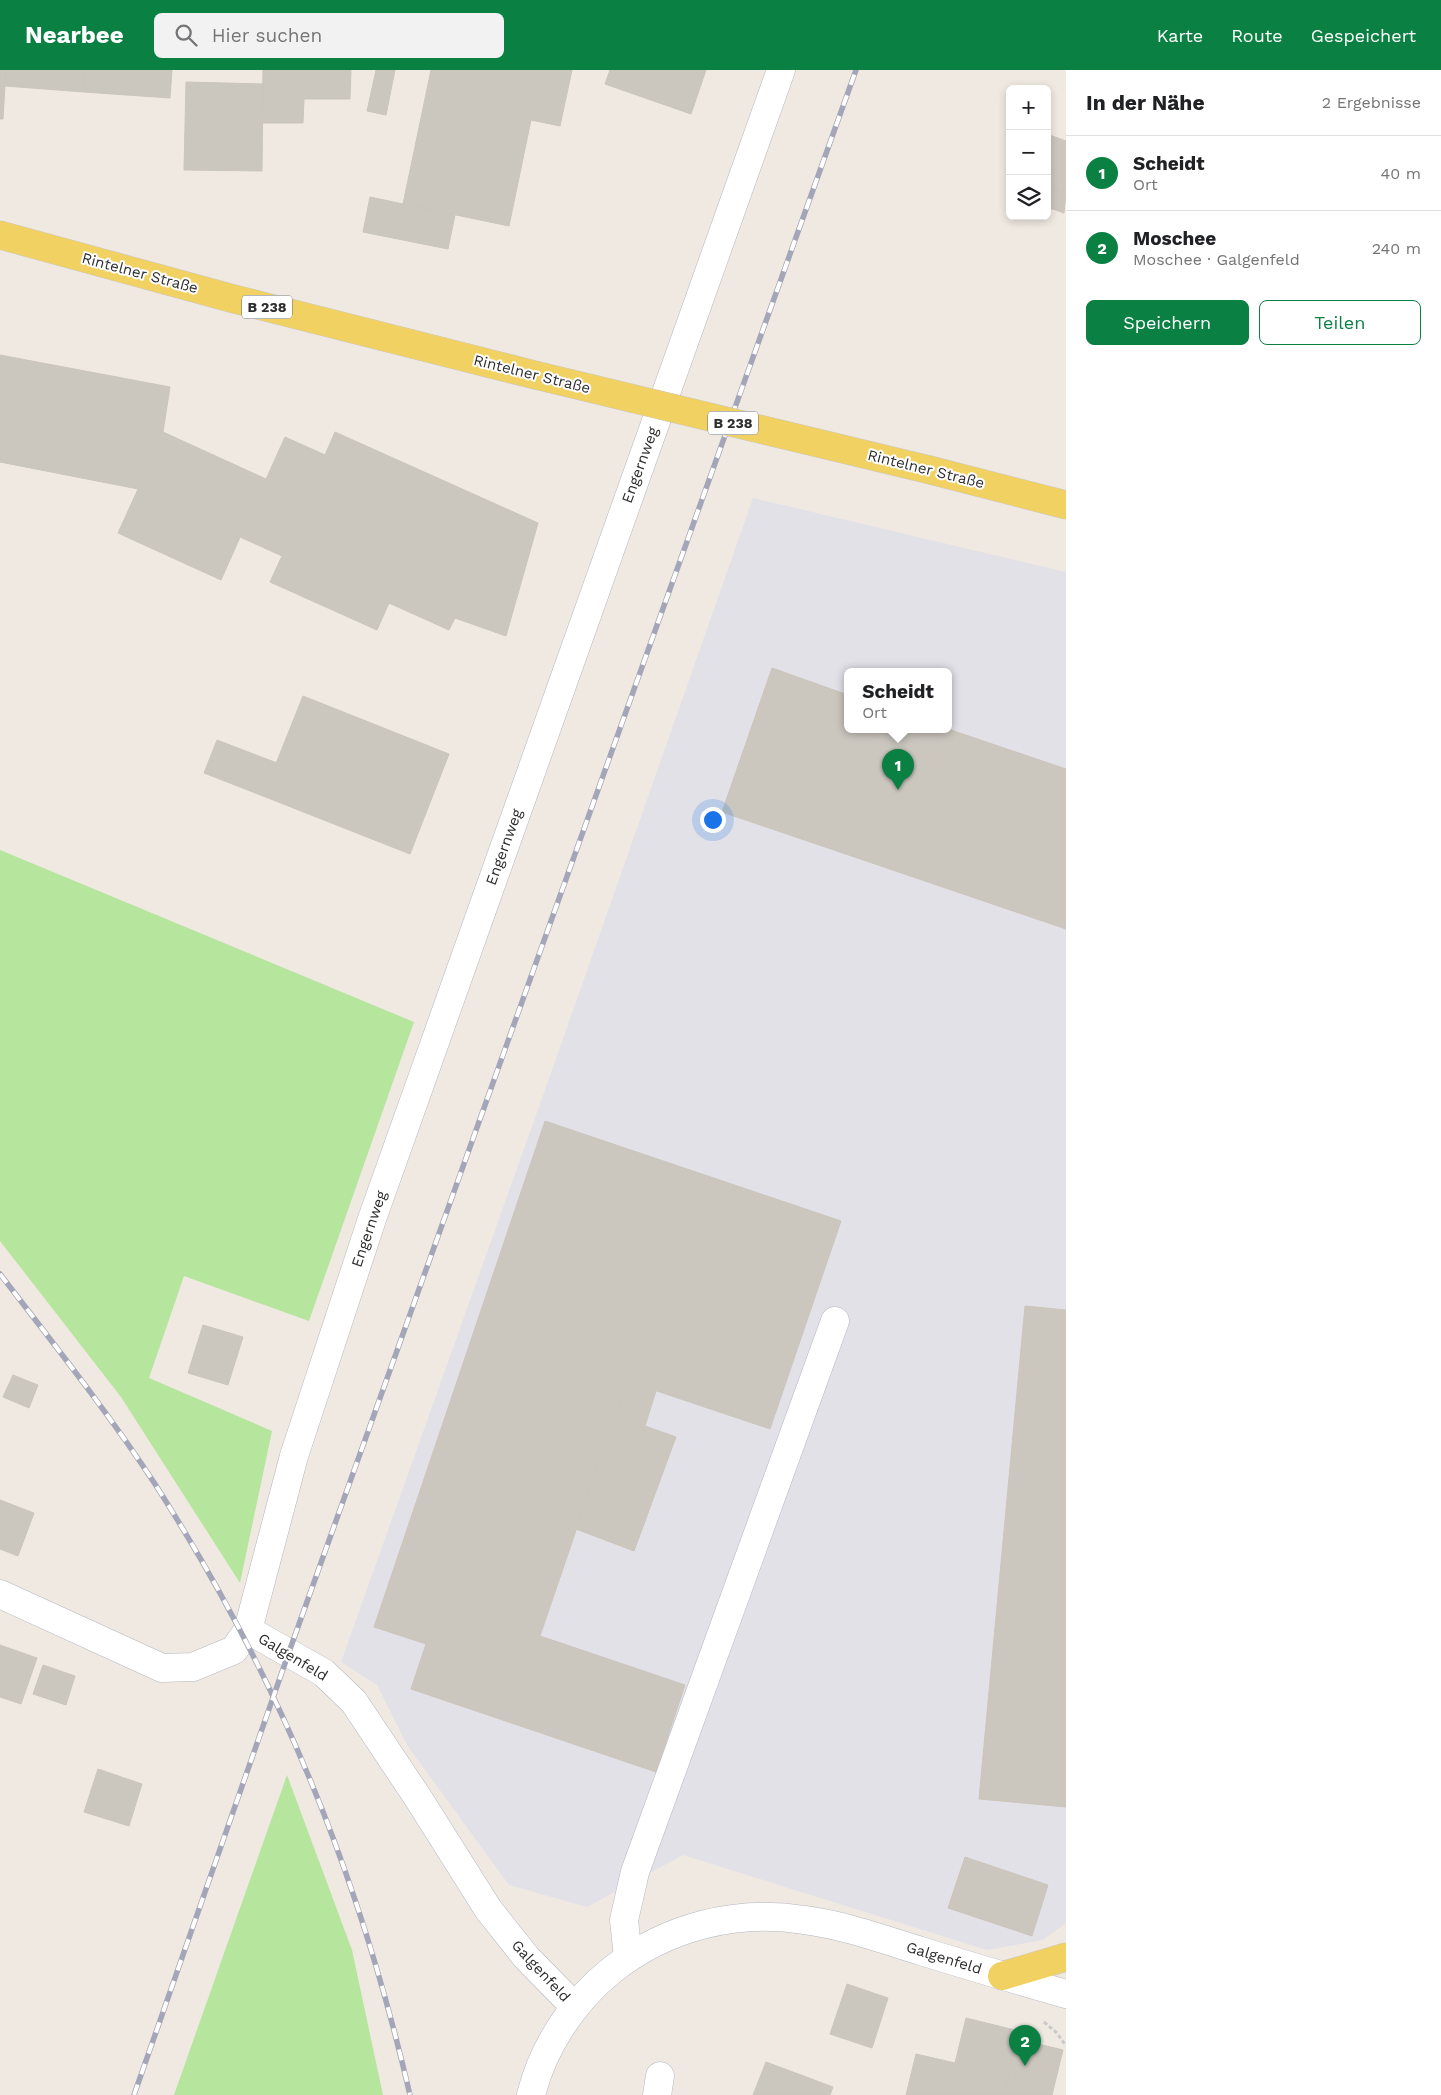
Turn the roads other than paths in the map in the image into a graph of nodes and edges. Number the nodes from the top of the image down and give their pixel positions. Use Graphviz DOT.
graph roads {
  1 [pos="780,70"];
  2 [pos="0,236"];
  3 [pos="1066,504"];
  4 [pos="836,1321"];
  5 [pos="0,1594"];
  6 [pos="248,1630"];
  7 [pos="628,1957"];
  8 [pos="1066,1957"];
  9 [pos="1002,1976"];
  10 [pos="1066,1994"];
  11 [pos="574,2006"];
  12 [pos="531,2095"];
  1 -- 6 [label="street, Engernweg"];
  2 -- 3 [label="main road, Rintelner Straße / B 238, bridge"];
  4 -- 7 [label="street"];
  5 -- 6 [label="street"];
  6 -- 11 [label="street, Galgenfeld"];
  7 -- 9 [label="street, Galgenfeld"];
  7 -- 11 [label="street, Galgenfeld"];
  8 -- 9 [label="main road"];
  9 -- 10 [label="street, Galgenfeld"];
  11 -- 12 [label="street"];
}
